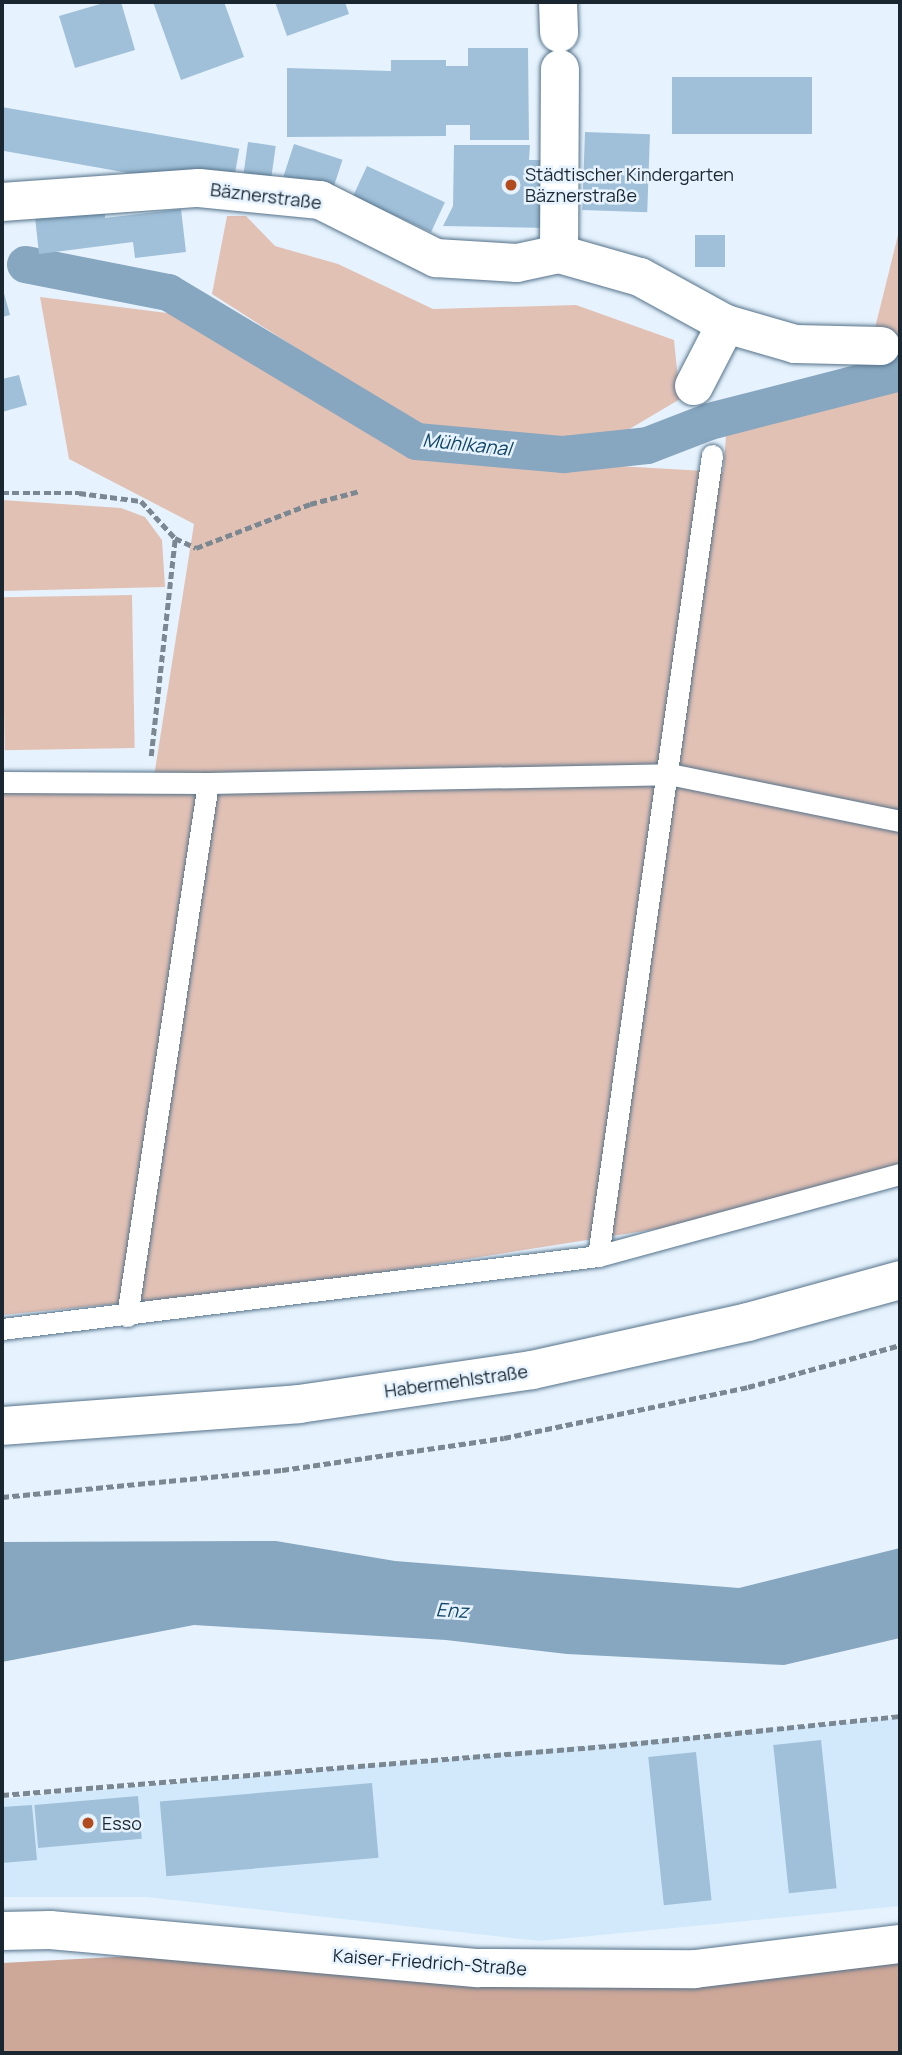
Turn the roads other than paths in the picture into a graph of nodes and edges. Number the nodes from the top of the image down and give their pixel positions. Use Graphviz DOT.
graph roads {
  1 [pos="559,35"];
  2 [pos="2,202"];
  3 [pos="559,254"];
  4 [pos="726,324"];
  5 [pos="881,346"];
  6 [pos="694,386"];
  7 [pos="712,455"];
  8 [pos="669,774"];
  9 [pos="2,782"];
  10 [pos="208,783"];
  11 [pos="900,821"];
  12 [pos="900,1174"];
  13 [pos="598,1256"];
  14 [pos="900,1280"];
  15 [pos="127,1316"];
  16 [pos="2,1329"];
  17 [pos="2,1426"];
  18 [pos="2,1931"];
  19 [pos="900,1944"];
  1 -- 3 [label="street"];
  2 -- 3 [label="street, Bäznerstraße"];
  3 -- 4 [label="street, Bäznerstraße"];
  4 -- 5 [label="street, Bäznerstraße"];
  4 -- 6 [label="street"];
  7 -- 8 [label="lane"];
  8 -- 10 [label="lane"];
  8 -- 11 [label="lane"];
  8 -- 13 [label="lane"];
  9 -- 10 [label="lane"];
  10 -- 15 [label="lane"];
  12 -- 13 [label="lane"];
  13 -- 15 [label="lane"];
  14 -- 17 [label="street, Habermehlstraße"];
  15 -- 16 [label="lane"];
  18 -- 19 [label="street, Kaiser-Friedrich-Straße"];
}
